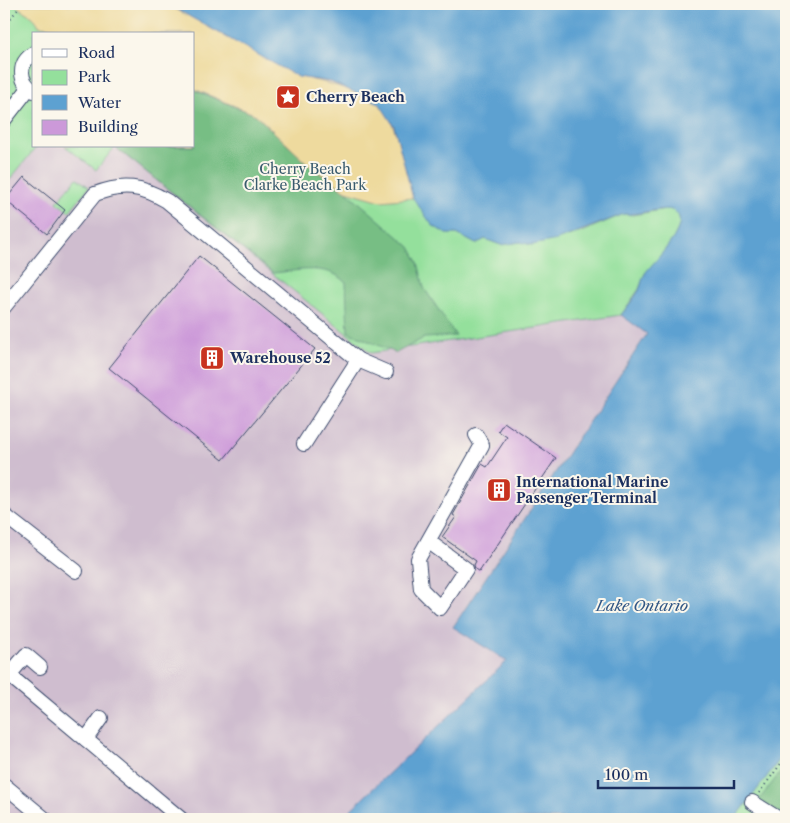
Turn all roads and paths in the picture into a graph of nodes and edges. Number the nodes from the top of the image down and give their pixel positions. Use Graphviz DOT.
graph roads {
  1 [pos="19,8"];
  2 [pos="4,26"];
  3 [pos="32,54"];
  4 [pos="31,90"];
  5 [pos="4,120"];
  6 [pos="4,308"];
  7 [pos="358,360"];
  8 [pos="386,372"];
  9 [pos="476,435"];
  10 [pos="304,444"];
  11 [pos="4,515"];
  12 [pos="428,540"];
  13 [pos="76,571"];
  14 [pos="40,667"];
  15 [pos="6,678"];
  16 [pos="101,718"];
  17 [pos="86,739"];
  18 [pos="786,757"];
  19 [pos="4,785"];
  20 [pos="752,802"];
  21 [pos="45,819"];
  22 [pos="181,819"];
  23 [pos="739,819"];
  24 [pos="779,819"];
  1 -- 2 [label="path"];
  3 -- 4 [label="street"];
  4 -- 5 [label="street"];
  6 -- 7 [label="street"];
  7 -- 8 [label="street"];
  7 -- 10 [label="street"];
  9 -- 12 [label="street"];
  11 -- 13 [label="street"];
  14 -- 15 [label="street"];
  15 -- 17 [label="street"];
  16 -- 17 [label="street"];
  17 -- 22 [label="street"];
  18 -- 20 [label="path"];
  19 -- 21 [label="street"];
  20 -- 23 [label="path"];
  20 -- 24 [label="street"];
}
